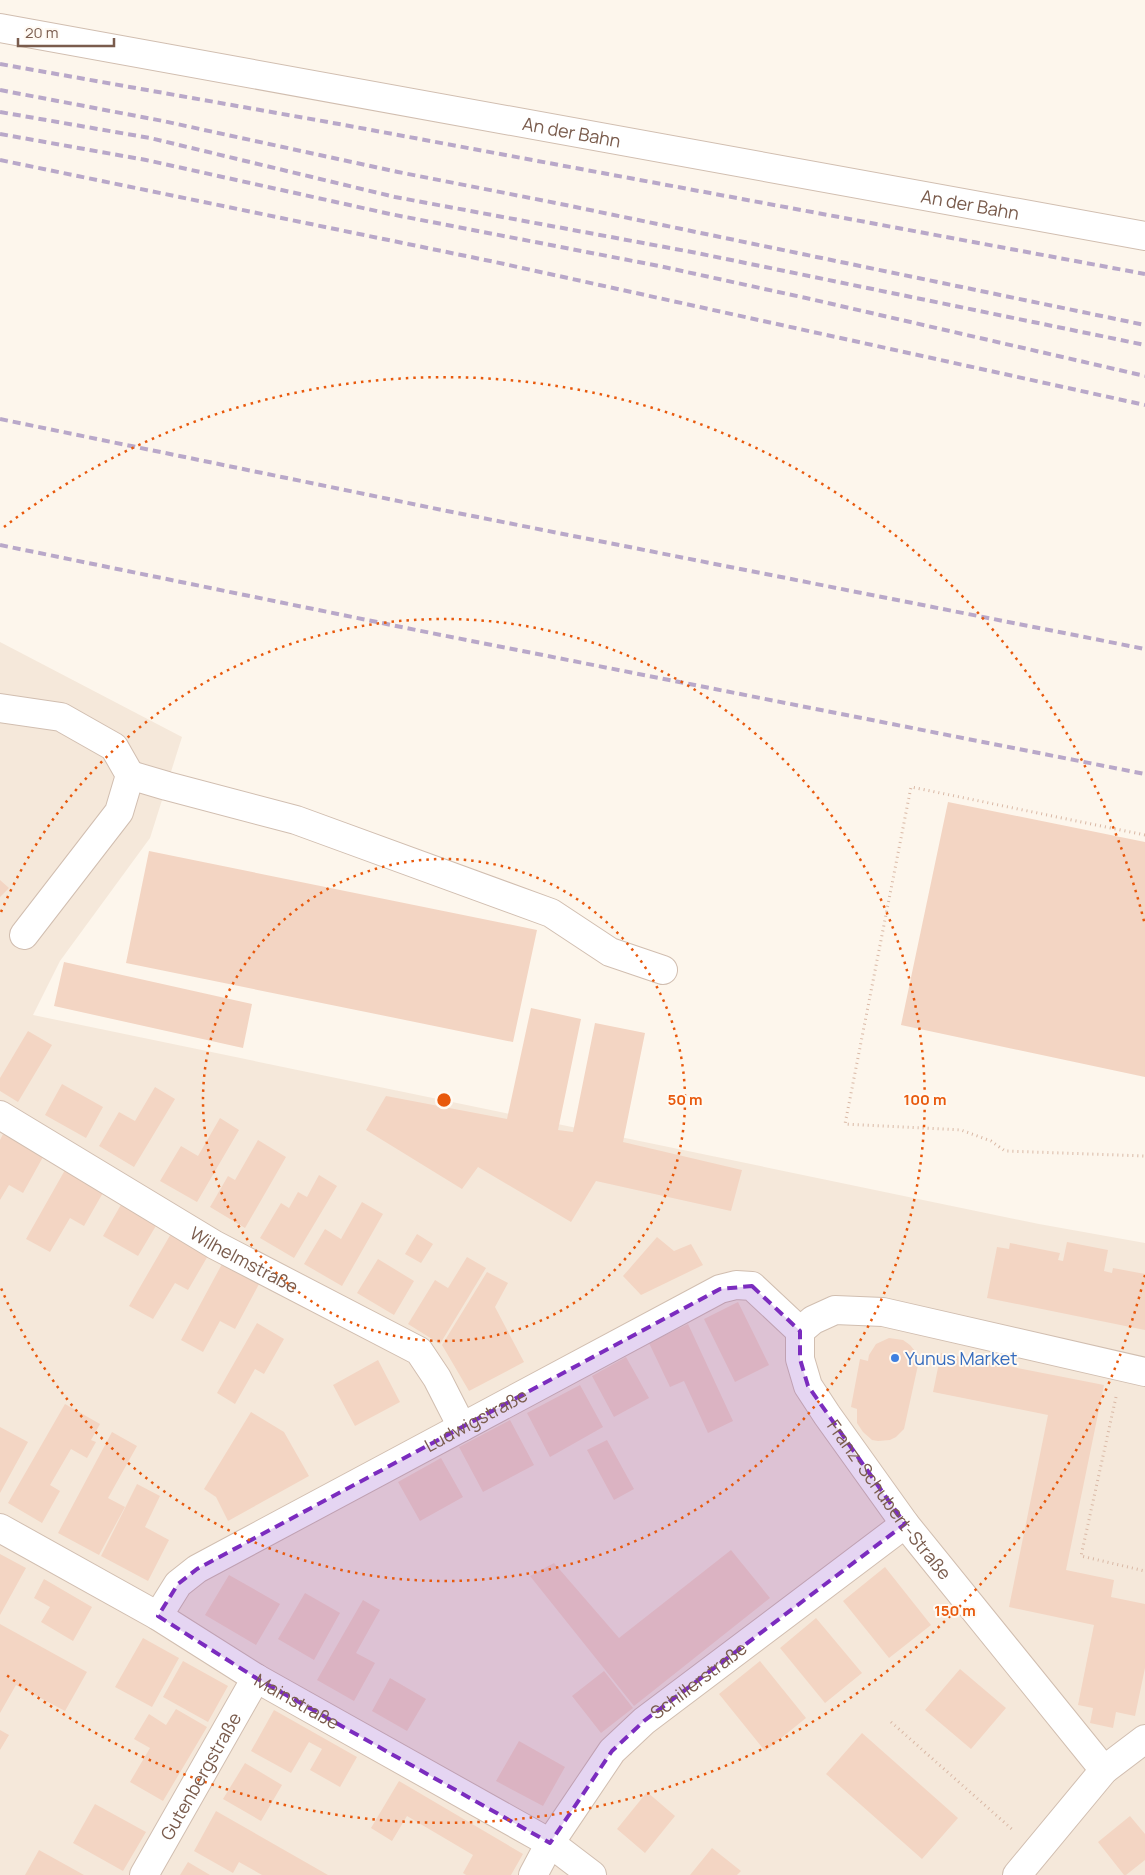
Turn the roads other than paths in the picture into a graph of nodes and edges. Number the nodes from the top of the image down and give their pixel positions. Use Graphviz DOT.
graph roads {
  1 [pos="0,28"];
  2 [pos="1145,236"];
  3 [pos="0,708"];
  4 [pos="130,775"];
  5 [pos="24,935"];
  6 [pos="663,970"];
  7 [pos="0,1115"];
  8 [pos="800,1331"];
  9 [pos="1134,1370"];
  10 [pos="462,1427"];
  11 [pos="905,1524"];
  12 [pos="0,1528"];
  13 [pos="158,1616"];
  14 [pos="256,1678"];
  15 [pos="1145,1738"];
  16 [pos="1104,1770"];
  17 [pos="550,1843"];
  18 [pos="144,1875"];
  19 [pos="532,1875"];
  20 [pos="592,1875"];
  21 [pos="1017,1875"];
  1 -- 2 [label="street, An der Bahn"];
  3 -- 4 [label="street"];
  4 -- 5 [label="street"];
  4 -- 6 [label="street"];
  7 -- 10 [label="street, Wilhelmstraße"];
  8 -- 9 [label="street"];
  8 -- 10 [label="street, Ludwigstraße"];
  8 -- 11 [label="street, Franz-Schubert-Straße"];
  10 -- 13 [label="street, Ludwigstraße"];
  11 -- 16 [label="street, Franz-Schubert-Straße"];
  11 -- 17 [label="street, Schillerstraße"];
  12 -- 13 [label="street, Mainstraße"];
  13 -- 14 [label="street, Mainstraße"];
  14 -- 17 [label="street, Mainstraße"];
  14 -- 18 [label="street, Gutenbergstraße"];
  15 -- 16 [label="street"];
  16 -- 21 [label="street"];
  17 -- 19 [label="street, Schillerstraße"];
  17 -- 20 [label="street, Mainstraße"];
}
